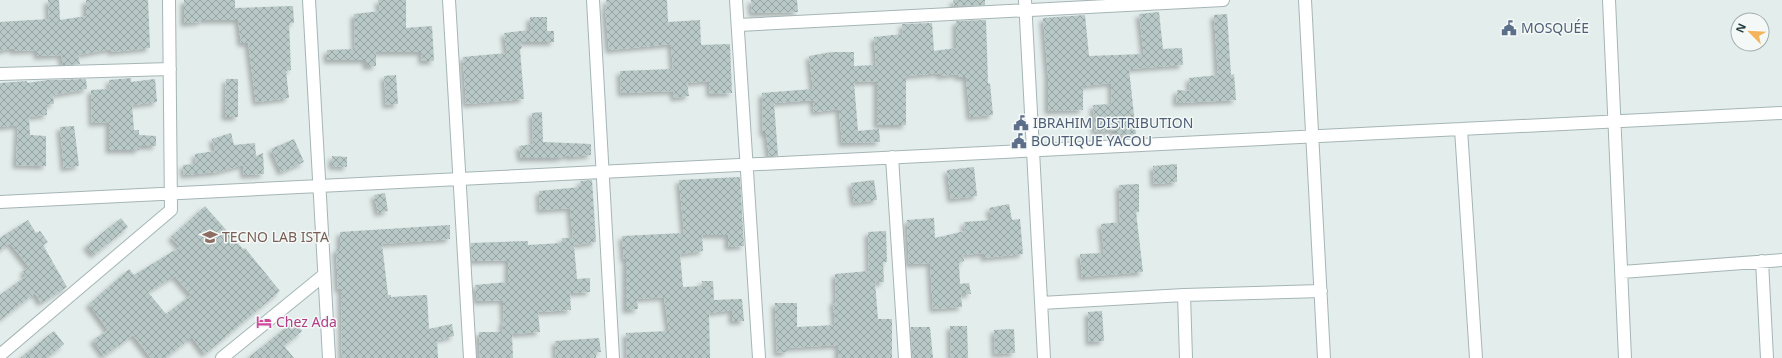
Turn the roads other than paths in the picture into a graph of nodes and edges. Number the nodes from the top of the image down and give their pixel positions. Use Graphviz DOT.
graph roads {
  1 [pos="169,0"];
  2 [pos="309,0"];
  3 [pos="449,0"];
  4 [pos="593,0"];
  5 [pos="736,0"];
  6 [pos="1223,0"];
  7 [pos="1306,0"];
  8 [pos="1610,0"];
  9 [pos="1025,5"];
  10 [pos="738,25"];
  11 [pos="170,69"];
  12 [pos="0,74"];
  13 [pos="1782,113"];
  14 [pos="1615,121"];
  15 [pos="1461,129"];
  16 [pos="1313,136"];
  17 [pos="1033,150"];
  18 [pos="892,157"];
  19 [pos="747,165"];
  20 [pos="602,172"];
  21 [pos="459,179"];
  22 [pos="320,186"];
  23 [pos="170,194"];
  24 [pos="0,202"];
  25 [pos="1782,260"];
  26 [pos="1762,261"];
  27 [pos="1622,272"];
  28 [pos="324,274"];
  29 [pos="1321,291"];
  30 [pos="1184,295"];
  31 [pos="1041,303"];
  32 [pos="0,354"];
  33 [pos="222,358"];
  34 [pos="329,358"];
  35 [pos="470,358"];
  36 [pos="613,358"];
  37 [pos="759,358"];
  38 [pos="905,358"];
  39 [pos="1044,358"];
  40 [pos="1186,358"];
  41 [pos="1324,358"];
  42 [pos="1476,358"];
  43 [pos="1625,358"];
  44 [pos="1766,358"];
  1 -- 11 [label="street"];
  2 -- 22 [label="street"];
  3 -- 21 [label="street"];
  4 -- 20 [label="street"];
  5 -- 10 [label="street"];
  6 -- 9 [label="street"];
  7 -- 16 [label="street"];
  8 -- 14 [label="street"];
  9 -- 10 [label="street"];
  9 -- 17 [label="street"];
  10 -- 19 [label="street"];
  11 -- 12 [label="street"];
  11 -- 23 [label="street"];
  13 -- 14 [label="street"];
  14 -- 15 [label="street"];
  14 -- 27 [label="street"];
  15 -- 16 [label="street"];
  15 -- 42 [label="street"];
  16 -- 17 [label="street"];
  16 -- 29 [label="street"];
  17 -- 18 [label="street"];
  17 -- 31 [label="street"];
  18 -- 19 [label="street"];
  18 -- 38 [label="street"];
  19 -- 20 [label="street"];
  19 -- 37 [label="street"];
  20 -- 21 [label="street"];
  20 -- 36 [label="street"];
  21 -- 22 [label="street"];
  21 -- 35 [label="street"];
  22 -- 23 [label="street"];
  22 -- 28 [label="street"];
  23 -- 24 [label="street"];
  23 -- 32 [label="street"];
  25 -- 26 [label="street"];
  26 -- 27 [label="street"];
  26 -- 44 [label="street"];
  27 -- 43 [label="street"];
  28 -- 33 [label="street"];
  28 -- 34 [label="street"];
  29 -- 30 [label="street"];
  29 -- 41 [label="street"];
  30 -- 31 [label="street"];
  30 -- 40 [label="street"];
  31 -- 39 [label="street"];
}
